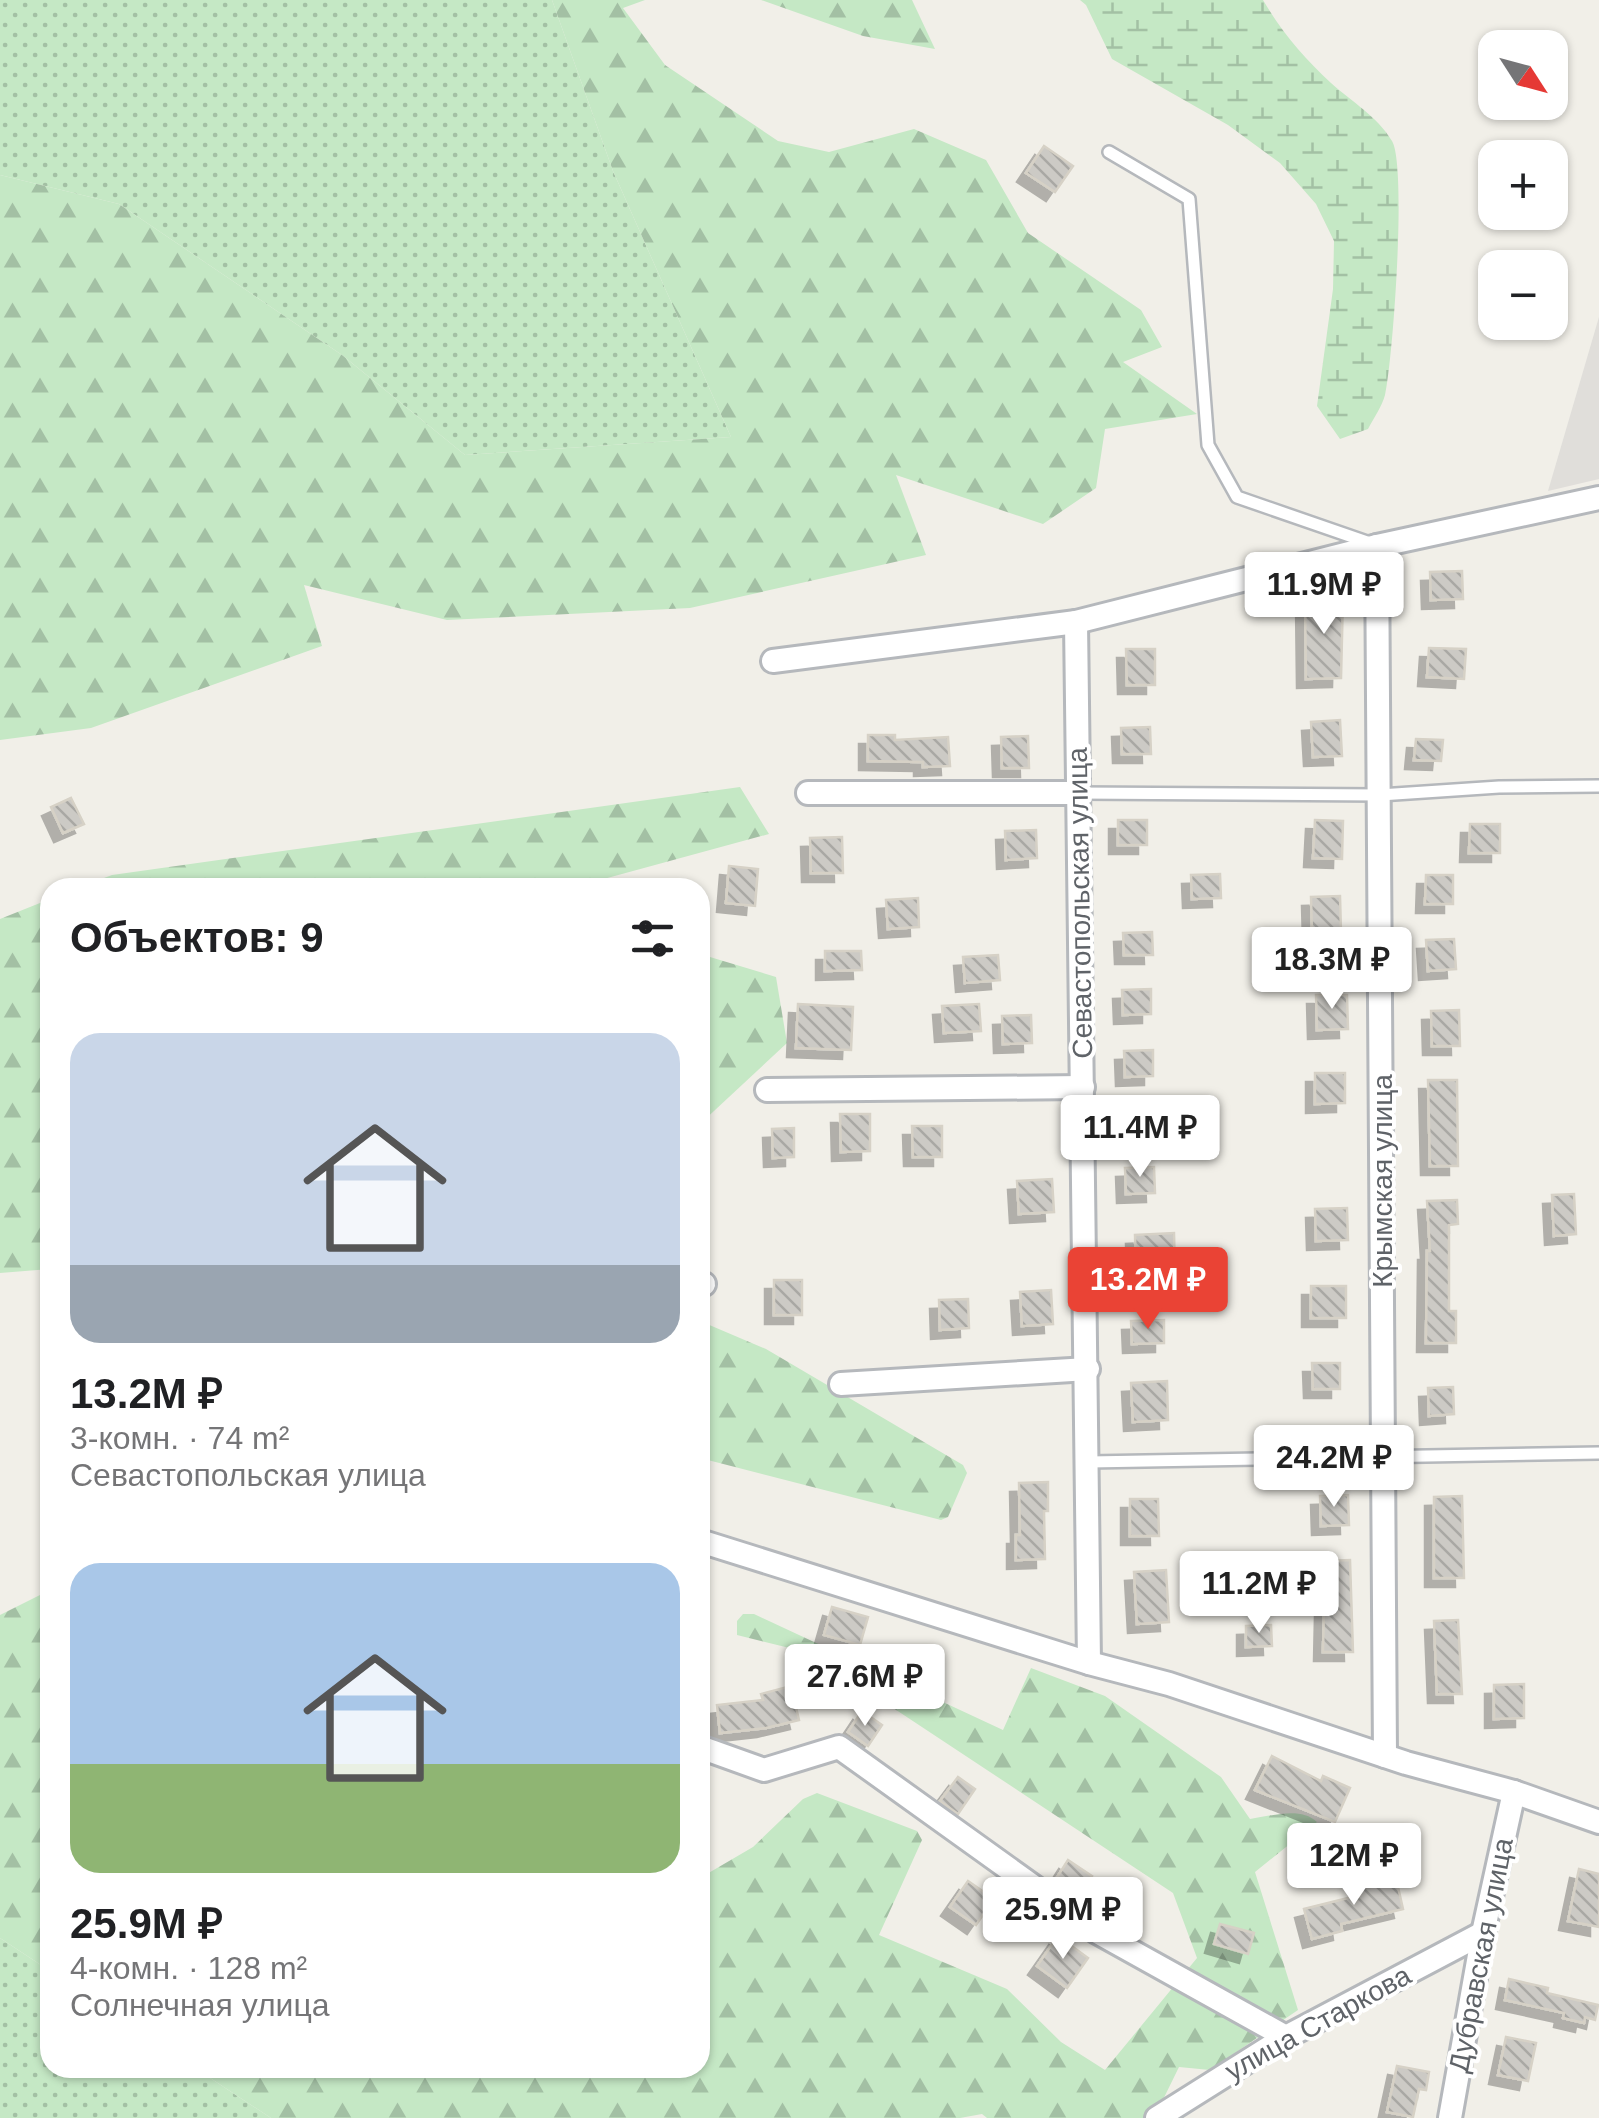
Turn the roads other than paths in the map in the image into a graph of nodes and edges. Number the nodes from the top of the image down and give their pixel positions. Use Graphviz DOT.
graph roads {
  1 [pos="1109,152"];
  2 [pos="1599,498"];
  3 [pos="1376,546"];
  4 [pos="1076,622"];
  5 [pos="773,661"];
  6 [pos="1599,786"];
  7 [pos="808,793"];
  8 [pos="1078,793"];
  9 [pos="1380,794"];
  10 [pos="1083,1087"];
  11 [pos="767,1090"];
  12 [pos="1088,1369"];
  13 [pos="841,1384"];
  14 [pos="1599,1453"];
  15 [pos="1383,1456"];
  16 [pos="1089,1462"];
  17 [pos="710,1543"];
  18 [pos="1090,1663"];
  19 [pos="710,1751"];
  20 [pos="1385,1756"];
  21 [pos="1514,1792"];
  22 [pos="1599,1822"];
  23 [pos="1483,1933"];
  24 [pos="1286,2037"];
  25 [pos="1156,2118"];
  26 [pos="1450,2118"];
  1 -- 3 [label="lane"];
  2 -- 3 [label="street"];
  3 -- 4 [label="street"];
  3 -- 9 [label="street, Крымская улица"];
  4 -- 5 [label="street"];
  4 -- 8 [label="street, Севастопольская улица"];
  6 -- 9 [label="lane"];
  7 -- 8 [label="street"];
  8 -- 9 [label="lane"];
  8 -- 10 [label="street, Севастопольская улица"];
  9 -- 15 [label="street, Крымская улица"];
  10 -- 11 [label="street"];
  10 -- 12 [label="street, Севастопольская улица"];
  12 -- 13 [label="street"];
  12 -- 16 [label="street, Севастопольская улица"];
  14 -- 15 [label="lane"];
  15 -- 16 [label="lane"];
  15 -- 20 [label="street, Крымская улица"];
  16 -- 18 [label="street, Севастопольская улица"];
  17 -- 18 [label="street"];
  18 -- 20 [label="street"];
  19 -- 24 [label="street"];
  20 -- 21 [label="street"];
  21 -- 22 [label="street"];
  21 -- 23 [label="street, Дубравская улица"];
  23 -- 24 [label="street, улица Старкова"];
  23 -- 26 [label="street, Дубравская улица"];
  24 -- 25 [label="street, улица Старкова"];
}
